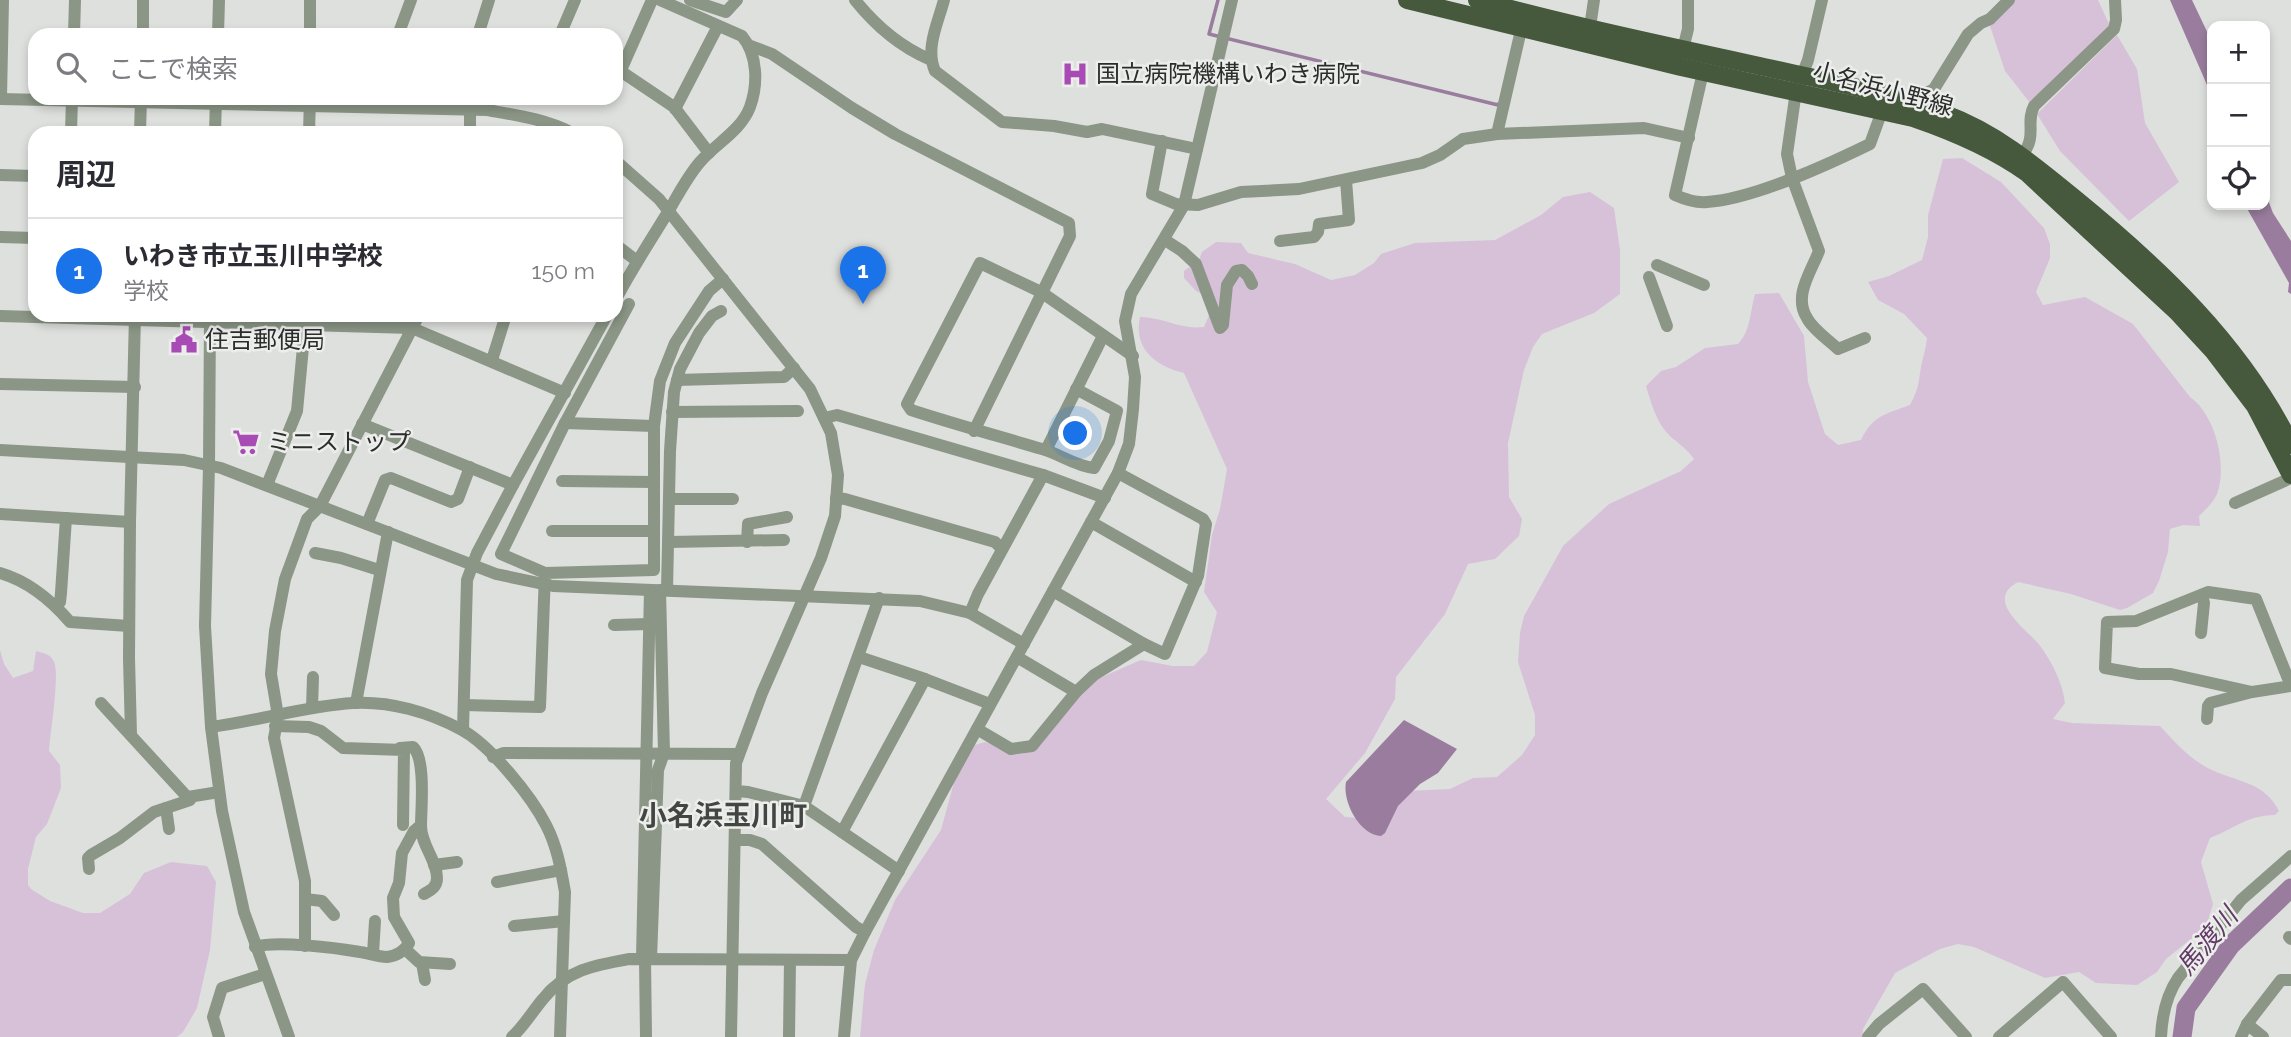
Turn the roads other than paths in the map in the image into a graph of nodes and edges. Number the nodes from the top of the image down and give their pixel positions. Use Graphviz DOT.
graph roads {
  1 [pos="3,0"];
  2 [pos="75,0"];
  3 [pos="143,0"];
  4 [pos="219,0"];
  5 [pos="310,0"];
  6 [pos="411,0"];
  7 [pos="489,0"];
  8 [pos="575,0"];
  9 [pos="652,0"];
  10 [pos="690,0"];
  11 [pos="737,0"];
  12 [pos="855,0"];
  13 [pos="944,0"];
  14 [pos="1232,0"];
  15 [pos="1407,0"];
  16 [pos="1477,0"];
  17 [pos="1594,0"];
  18 [pos="1688,0"];
  19 [pos="1822,0"];
  20 [pos="2010,0"];
  21 [pos="2115,0"];
  22 [pos="666,1"];
  23 [pos="718,26"];
  24 [pos="74,28"];
  25 [pos="142,28"];
  26 [pos="218,28"];
  27 [pos="310,28"];
  28 [pos="401,28"];
  29 [pos="480,28"];
  30 [pos="563,28"];
  31 [pos="1521,30"];
  32 [pos="1588,37"];
  33 [pos="751,46"];
  34 [pos="1683,50"];
  35 [pos="929,59"];
  36 [pos="623,61"];
  37 [pos="1,68"];
  38 [pos="623,72"];
  39 [pos="1703,72"];
  40 [pos="1799,83"];
  41 [pos="1,99"];
  42 [pos="28,99"];
  43 [pos="72,105"];
  44 [pos="141,105"];
  45 [pos="216,105"];
  46 [pos="310,105"];
  47 [pos="470,105"];
  48 [pos="478,105"];
  49 [pos="1922,106"];
  50 [pos="675,109"];
  51 [pos="1882,111"];
  52 [pos="71,126"];
  53 [pos="140,126"];
  54 [pos="215,126"];
  55 [pos="309,126"];
  56 [pos="470,126"];
  57 [pos="558,126"];
  58 [pos="1497,134"];
  59 [pos="1689,138"];
  60 [pos="1161,141"];
  61 [pos="1197,149"];
  62 [pos="709,153"];
  63 [pos="2022,156"];
  64 [pos="623,167"];
  65 [pos="0,175"];
  66 [pos="28,176"];
  67 [pos="1792,178"];
  68 [pos="1346,180"];
  69 [pos="1184,205"];
  70 [pos="668,211"];
  71 [pos="0,237"];
  72 [pos="28,238"];
  73 [pos="1165,240"];
  74 [pos="1280,241"];
  75 [pos="623,250"];
  76 [pos="637,261"];
  77 [pos="1657,265"];
  78 [pos="1649,277"];
  79 [pos="723,279"];
  80 [pos="1252,284"];
  81 [pos="1704,285"];
  82 [pos="623,286"];
  83 [pos="1041,292"];
  84 [pos="629,304"];
  85 [pos="721,311"];
  86 [pos="623,315"];
  87 [pos="0,316"];
  88 [pos="28,316"];
  89 [pos="135,322"];
  90 [pos="210,322"];
  91 [pos="306,322"];
  92 [pos="368,322"];
  93 [pos="415,322"];
  94 [pos="504,322"];
  95 [pos="603,322"];
  96 [pos="619,322"];
  97 [pos="1667,326"];
  98 [pos="412,328"];
  99 [pos="1103,336"];
  100 [pos="1866,338"];
  101 [pos="1133,356"];
  102 [pos="492,360"];
  103 [pos="794,368"];
  104 [pos="677,380"];
  105 [pos="0,384"];
  106 [pos="135,387"];
  107 [pos="1076,389"];
  108 [pos="565,393"];
  109 [pos="798,411"];
  110 [pos="672,412"];
  111 [pos="824,418"];
  112 [pos="565,423"];
  113 [pos="362,424"];
  114 [pos="654,426"];
  115 [pos="974,431"];
  116 [pos="2291,445"];
  117 [pos="0,450"];
  118 [pos="1046,450"];
  119 [pos="132,457"];
  120 [pos="209,466"];
  121 [pos="471,467"];
  122 [pos="1118,473"];
  123 [pos="1043,475"];
  124 [pos="2291,476"];
  125 [pos="562,481"];
  126 [pos="654,482"];
  127 [pos="267,485"];
  128 [pos="513,485"];
  129 [pos="836,498"];
  130 [pos="1105,498"];
  131 [pos="670,499"];
  132 [pos="733,499"];
  133 [pos="2235,503"];
  134 [pos="320,506"];
  135 [pos="0,514"];
  136 [pos="787,517"];
  137 [pos="66,518"];
  138 [pos="130,522"];
  139 [pos="1091,522"];
  140 [pos="367,524"];
  141 [pos="552,531"];
  142 [pos="654,531"];
  143 [pos="388,532"];
  144 [pos="784,540"];
  145 [pos="669,542"];
  146 [pos="747,542"];
  147 [pos="1002,549"];
  148 [pos="315,553"];
  149 [pos="472,565"];
  150 [pos="379,570"];
  151 [pos="0,573"];
  152 [pos="545,579"];
  153 [pos="1196,582"];
  154 [pos="659,590"];
  155 [pos="1053,591"];
  156 [pos="2202,594"];
  157 [pos="804,596"];
  158 [pos="879,598"];
  159 [pos="56,606"];
  160 [pos="970,613"];
  161 [pos="649,624"];
  162 [pos="614,625"];
  163 [pos="129,626"];
  164 [pos="2201,633"];
  165 [pos="1024,643"];
  166 [pos="1144,644"];
  167 [pos="859,657"];
  168 [pos="1017,657"];
  169 [pos="313,677"];
  170 [pos="925,679"];
  171 [pos="2291,686"];
  172 [pos="2252,691"];
  173 [pos="1076,692"];
  174 [pos="101,703"];
  175 [pos="356,703"];
  176 [pos="990,704"];
  177 [pos="464,705"];
  178 [pos="312,708"];
  179 [pos="2207,719"];
  180 [pos="276,721"];
  181 [pos="211,727"];
  182 [pos="977,729"];
  183 [pos="463,730"];
  184 [pos="131,735"];
  185 [pos="400,748"];
  186 [pos="646,752"];
  187 [pos="664,752"];
  188 [pos="739,754"];
  189 [pos="493,757"];
  190 [pos="219,792"];
  191 [pos="736,792"];
  192 [pos="188,797"];
  193 [pos="804,806"];
  194 [pos="166,808"];
  195 [pos="403,825"];
  196 [pos="421,825"];
  197 [pos="170,829"];
  198 [pos="842,832"];
  199 [pos="735,840"];
  200 [pos="2291,856"];
  201 [pos="457,862"];
  202 [pos="434,864"];
  203 [pos="89,869"];
  204 [pos="561,870"];
  205 [pos="899,870"];
  206 [pos="497,882"];
  207 [pos="424,894"];
  208 [pos="305,899"];
  209 [pos="334,915"];
  210 [pos="374,921"];
  211 [pos="564,922"];
  212 [pos="514,926"];
  213 [pos="865,932"];
  214 [pos="304,946"];
  215 [pos="255,947"];
  216 [pos="405,949"];
  217 [pos="373,954"];
  218 [pos="646,959"];
  219 [pos="733,959"];
  220 [pos="790,960"];
  221 [pos="852,960"];
  222 [pos="422,963"];
  223 [pos="450,964"];
  224 [pos="265,974"];
  225 [pos="425,980"];
  226 [pos="562,980"];
  227 [pos="2291,980"];
  228 [pos="2247,1024"];
  229 [pos="2106,1035"];
  230 [pos="219,1037"];
  231 [pos="289,1037"];
  232 [pos="512,1037"];
  233 [pos="560,1037"];
  234 [pos="646,1037"];
  235 [pos="732,1037"];
  236 [pos="789,1037"];
  237 [pos="844,1037"];
  238 [pos="1868,1037"];
  239 [pos="1966,1037"];
  240 [pos="1999,1037"];
  241 [pos="2161,1037"];
  242 [pos="2241,1037"];
  243 [pos="2263,1037"];
  1 -- 37 [label="street"];
  2 -- 24 [label="street"];
  3 -- 25 [label="street"];
  4 -- 26 [label="street"];
  5 -- 27 [label="street"];
  6 -- 28 [label="street"];
  7 -- 29 [label="street"];
  8 -- 30 [label="street"];
  9 -- 36 [label="street"];
  10 -- 11 [label="street"];
  12 -- 35 [label="street"];
  13 -- 35 [label="street"];
  14 -- 61 [label="street"];
  15 -- 31 [label="main road, 小名浜小野線"];
  16 -- 32 [label="main road, 小名浜小野線"];
  17 -- 32 [label="street"];
  18 -- 34 [label="street"];
  19 -- 40 [label="street"];
  20 -- 49 [label="street"];
  21 -- 63 [label="street"];
  22 -- 23 [label="street"];
  23 -- 33 [label="street"];
  23 -- 50 [label="street"];
  31 -- 32 [label="main road, 小名浜小野線"];
  31 -- 58 [label="street"];
  32 -- 34 [label="main road, 小名浜小野線"];
  32 -- 39 [label="main road, 小名浜小野線"];
  33 -- 62 [label="street"];
  33 -- 83 [label="street"];
  34 -- 40 [label="main road, 小名浜小野線"];
  35 -- 60 [label="street"];
  37 -- 41 [label="street"];
  38 -- 50 [label="street"];
  39 -- 40 [label="main road, 小名浜小野線"];
  39 -- 59 [label="street"];
  40 -- 49 [label="main road, 小名浜小野線"];
  40 -- 51 [label="main road, 小名浜小野線"];
  40 -- 67 [label="street"];
  41 -- 42 [label="street"];
  43 -- 52 [label="street"];
  44 -- 53 [label="street"];
  45 -- 54 [label="street"];
  46 -- 55 [label="street"];
  47 -- 56 [label="street"];
  48 -- 57 [label="street"];
  49 -- 63 [label="main road, 小名浜小野線"];
  50 -- 62 [label="street"];
  51 -- 67 [label="street"];
  51 -- 124 [label="main road, 小名浜小野線"];
  58 -- 59 [label="street"];
  58 -- 68 [label="street"];
  59 -- 67 [label="street"];
  60 -- 61 [label="street"];
  60 -- 69 [label="street"];
  61 -- 69 [label="street"];
  62 -- 70 [label="street"];
  63 -- 116 [label="main road, 小名浜小野線"];
  64 -- 70 [label="street"];
  65 -- 66 [label="street"];
  67 -- 100 [label="street"];
  68 -- 69 [label="street"];
  68 -- 74 [label="street"];
  69 -- 73 [label="street"];
  70 -- 76 [label="street"];
  70 -- 79 [label="street"];
  71 -- 72 [label="street"];
  73 -- 80 [label="street"];
  73 -- 101 [label="street"];
  75 -- 76 [label="street"];
  76 -- 82 [label="street"];
  77 -- 81 [label="street"];
  78 -- 97 [label="street"];
  79 -- 103 [label="street"];
  79 -- 114 [label="street"];
  83 -- 99 [label="street"];
  83 -- 115 [label="street"];
  83 -- 115 [label="street"];
  84 -- 86 [label="street"];
  85 -- 104 [label="street"];
  87 -- 88 [label="street"];
  89 -- 106 [label="street"];
  90 -- 120 [label="street"];
  91 -- 127 [label="street"];
  92 -- 98 [label="street"];
  93 -- 98 [label="street"];
  94 -- 102 [label="street"];
  95 -- 108 [label="street"];
  96 -- 112 [label="street"];
  98 -- 102 [label="street"];
  98 -- 113 [label="street"];
  99 -- 101 [label="street"];
  99 -- 107 [label="street"];
  101 -- 122 [label="street"];
  102 -- 108 [label="street"];
  103 -- 104 [label="street"];
  103 -- 111 [label="street"];
  104 -- 110 [label="street"];
  105 -- 106 [label="street"];
  106 -- 119 [label="street"];
  107 -- 118 [label="street"];
  107 -- 118 [label="street"];
  108 -- 128 [label="street"];
  109 -- 110 [label="street"];
  110 -- 131 [label="street"];
  111 -- 123 [label="street"];
  111 -- 129 [label="street"];
  112 -- 114 [label="street"];
  112 -- 152 [label="street"];
  113 -- 121 [label="street"];
  113 -- 134 [label="street"];
  114 -- 126 [label="street"];
  115 -- 118 [label="street"];
  117 -- 119 [label="street"];
  119 -- 120 [label="street"];
  119 -- 138 [label="street"];
  120 -- 127 [label="street"];
  120 -- 181 [label="street"];
  121 -- 128 [label="street"];
  121 -- 140 [label="street"];
  122 -- 130 [label="street"];
  122 -- 153 [label="street"];
  123 -- 130 [label="street"];
  123 -- 147 [label="street"];
  124 -- 133 [label="street"];
  125 -- 126 [label="street"];
  126 -- 142 [label="street"];
  127 -- 134 [label="street"];
  128 -- 149 [label="street"];
  129 -- 147 [label="street"];
  129 -- 157 [label="street"];
  130 -- 139 [label="street"];
  131 -- 132 [label="street"];
  131 -- 145 [label="street"];
  134 -- 140 [label="street"];
  134 -- 180 [label="street"];
  135 -- 137 [label="street"];
  136 -- 146 [label="street"];
  137 -- 138 [label="street"];
  137 -- 159 [label="street"];
  138 -- 163 [label="street"];
  139 -- 153 [label="street"];
  139 -- 155 [label="street"];
  140 -- 143 [label="street"];
  141 -- 142 [label="street"];
  142 -- 152 [label="street"];
  143 -- 149 [label="street"];
  143 -- 150 [label="street"];
  144 -- 146 [label="street"];
  145 -- 146 [label="street"];
  145 -- 154 [label="street"];
  147 -- 160 [label="street"];
  148 -- 150 [label="street"];
  149 -- 152 [label="street"];
  149 -- 177 [label="street"];
  150 -- 175 [label="street"];
  151 -- 159 [label="street"];
  152 -- 154 [label="street"];
  152 -- 177 [label="street"];
  153 -- 166 [label="street"];
  154 -- 157 [label="street"];
  154 -- 161 [label="street"];
  154 -- 187 [label="street"];
  155 -- 165 [label="street"];
  155 -- 166 [label="street"];
  156 -- 164 [label="street"];
  156 -- 171 [label="street"];
  156 -- 172 [label="street"];
  157 -- 158 [label="street"];
  157 -- 188 [label="street"];
  158 -- 160 [label="street"];
  158 -- 167 [label="street"];
  159 -- 163 [label="street"];
  160 -- 165 [label="street"];
  161 -- 162 [label="street"];
  161 -- 186 [label="street"];
  163 -- 184 [label="street"];
  165 -- 168 [label="street"];
  166 -- 173 [label="street"];
  167 -- 170 [label="street"];
  167 -- 193 [label="street"];
  168 -- 173 [label="street"];
  168 -- 176 [label="street"];
  169 -- 178 [label="street"];
  170 -- 176 [label="street"];
  170 -- 198 [label="street"];
  171 -- 172 [label="street"];
  172 -- 179 [label="street"];
  173 -- 182 [label="street"];
  174 -- 184 [label="street"];
  175 -- 178 [label="street"];
  175 -- 183 [label="street"];
  176 -- 182 [label="street"];
  177 -- 183 [label="street"];
  178 -- 180 [label="street"];
  180 -- 181 [label="street"];
  180 -- 185 [label="street"];
  180 -- 208 [label="street"];
  181 -- 190 [label="street"];
  182 -- 205 [label="street"];
  183 -- 189 [label="street"];
  184 -- 192 [label="street"];
  185 -- 195 [label="street"];
  185 -- 196 [label="street"];
  186 -- 187 [label="street"];
  186 -- 189 [label="street"];
  186 -- 218 [label="street"];
  187 -- 188 [label="street"];
  187 -- 218 [label="street"];
  188 -- 191 [label="street"];
  189 -- 204 [label="street"];
  190 -- 192 [label="street"];
  190 -- 215 [label="street"];
  191 -- 193 [label="street"];
  191 -- 199 [label="street"];
  192 -- 194 [label="street"];
  193 -- 198 [label="street"];
  194 -- 197 [label="street"];
  194 -- 203 [label="street"];
  196 -- 202 [label="street"];
  196 -- 216 [label="street"];
  198 -- 205 [label="street"];
  199 -- 213 [label="street"];
  199 -- 219 [label="street"];
  200 -- 241 [label="street"];
  201 -- 202 [label="street"];
  202 -- 207 [label="street"];
  204 -- 206 [label="street"];
  204 -- 211 [label="street"];
  205 -- 213 [label="street"];
  208 -- 209 [label="street"];
  208 -- 214 [label="street"];
  210 -- 217 [label="street"];
  211 -- 212 [label="street"];
  211 -- 226 [label="street"];
  213 -- 221 [label="street"];
  214 -- 215 [label="street"];
  214 -- 217 [label="street"];
  215 -- 224 [label="street"];
  216 -- 217 [label="street"];
  216 -- 222 [label="street"];
  218 -- 219 [label="street"];
  218 -- 226 [label="street"];
  218 -- 234 [label="street"];
  219 -- 220 [label="street"];
  219 -- 235 [label="street"];
  220 -- 221 [label="street"];
  220 -- 236 [label="street"];
  221 -- 237 [label="street"];
  222 -- 223 [label="street"];
  222 -- 225 [label="street"];
  224 -- 230 [label="street"];
  224 -- 231 [label="street"];
  226 -- 232 [label="street"];
  226 -- 233 [label="street"];
  227 -- 228 [label="street"];
  228 -- 242 [label="street"];
  228 -- 243 [label="street"];
  229 -- 240 [label="street"];
  238 -- 239 [label="street"];
}
